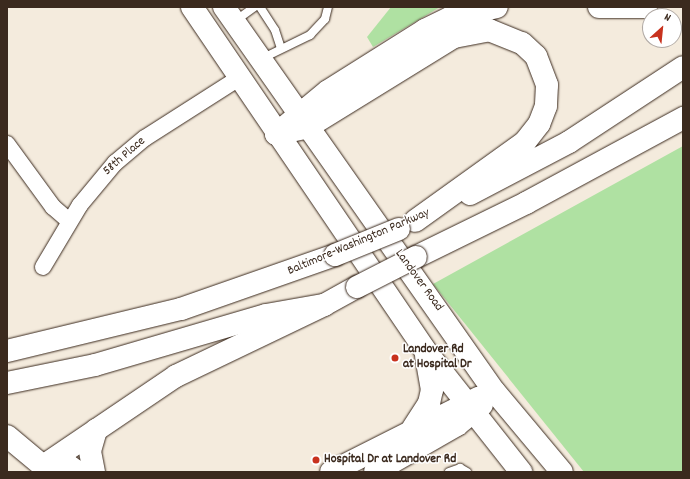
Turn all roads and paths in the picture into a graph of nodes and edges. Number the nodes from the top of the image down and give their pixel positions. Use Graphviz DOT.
graph roads {
  1 [pos="192,7"];
  2 [pos="254,7"];
  3 [pos="260,7"];
  4 [pos="328,7"];
  5 [pos="497,7"];
  6 [pos="599,7"];
  7 [pos="646,7"];
  8 [pos="229,14"];
  9 [pos="281,48"];
  10 [pos="261,59"];
  11 [pos="683,67"];
  12 [pos="239,78"];
  13 [pos="303,120"];
  14 [pos="682,120"];
  15 [pos="276,134"];
  16 [pos="7,144"];
  17 [pos="69,221"];
  18 [pos="407,225"];
  19 [pos="43,267"];
  20 [pos="324,305"];
  21 [pos="424,349"];
  22 [pos="7,351"];
  23 [pos="7,383"];
  24 [pos="495,392"];
  25 [pos="469,408"];
  26 [pos="412,429"];
  27 [pos="96,430"];
  28 [pos="7,436"];
  29 [pos="42,470"];
  30 [pos="518,471"];
  31 [pos="78,472"];
  32 [pos="94,472"];
  33 [pos="331,472"];
  34 [pos="376,472"];
  35 [pos="449,472"];
  36 [pos="467,472"];
  37 [pos="562,472"];
  1 -- 12 [label="main road"];
  2 -- 8 [label="lane"];
  3 -- 9 [label="lane"];
  4 -- 9 [label="lane"];
  5 -- 13 [label="main road"];
  6 -- 7 [label="main road"];
  8 -- 10 [label="main road, Landover Road"];
  9 -- 10 [label="lane"];
  10 -- 13 [label="main road, Landover Road"];
  11 -- 18 [label="main road, Baltimore-Washington Parkway"];
  12 -- 15 [label="main road"];
  12 -- 17 [label="street, 58th Place"];
  13 -- 15 [label="main road"];
  13 -- 18 [label="main road"];
  13 -- 24 [label="main road, Landover Road"];
  14 -- 20 [label="main road, bridge"];
  15 -- 21 [label="main road"];
  16 -- 17 [label="street"];
  17 -- 19 [label="street, 58th Place"];
  18 -- 22 [label="main road, Baltimore-Washington Parkway, bridge"];
  20 -- 23 [label="main road"];
  20 -- 27 [label="main road"];
  21 -- 25 [label="main road"];
  21 -- 26 [label="main road"];
  24 -- 25 [label="main road"];
  24 -- 37 [label="main road, Landover Road"];
  25 -- 26 [label="main road"];
  25 -- 30 [label="main road"];
  25 -- 34 [label="main road"];
  26 -- 33 [label="main road"];
  27 -- 29 [label="main road"];
  27 -- 32 [label="main road"];
  28 -- 29 [label="main road"];
  29 -- 31 [label="main road"];
  35 -- 36 [label="lane"];
}
